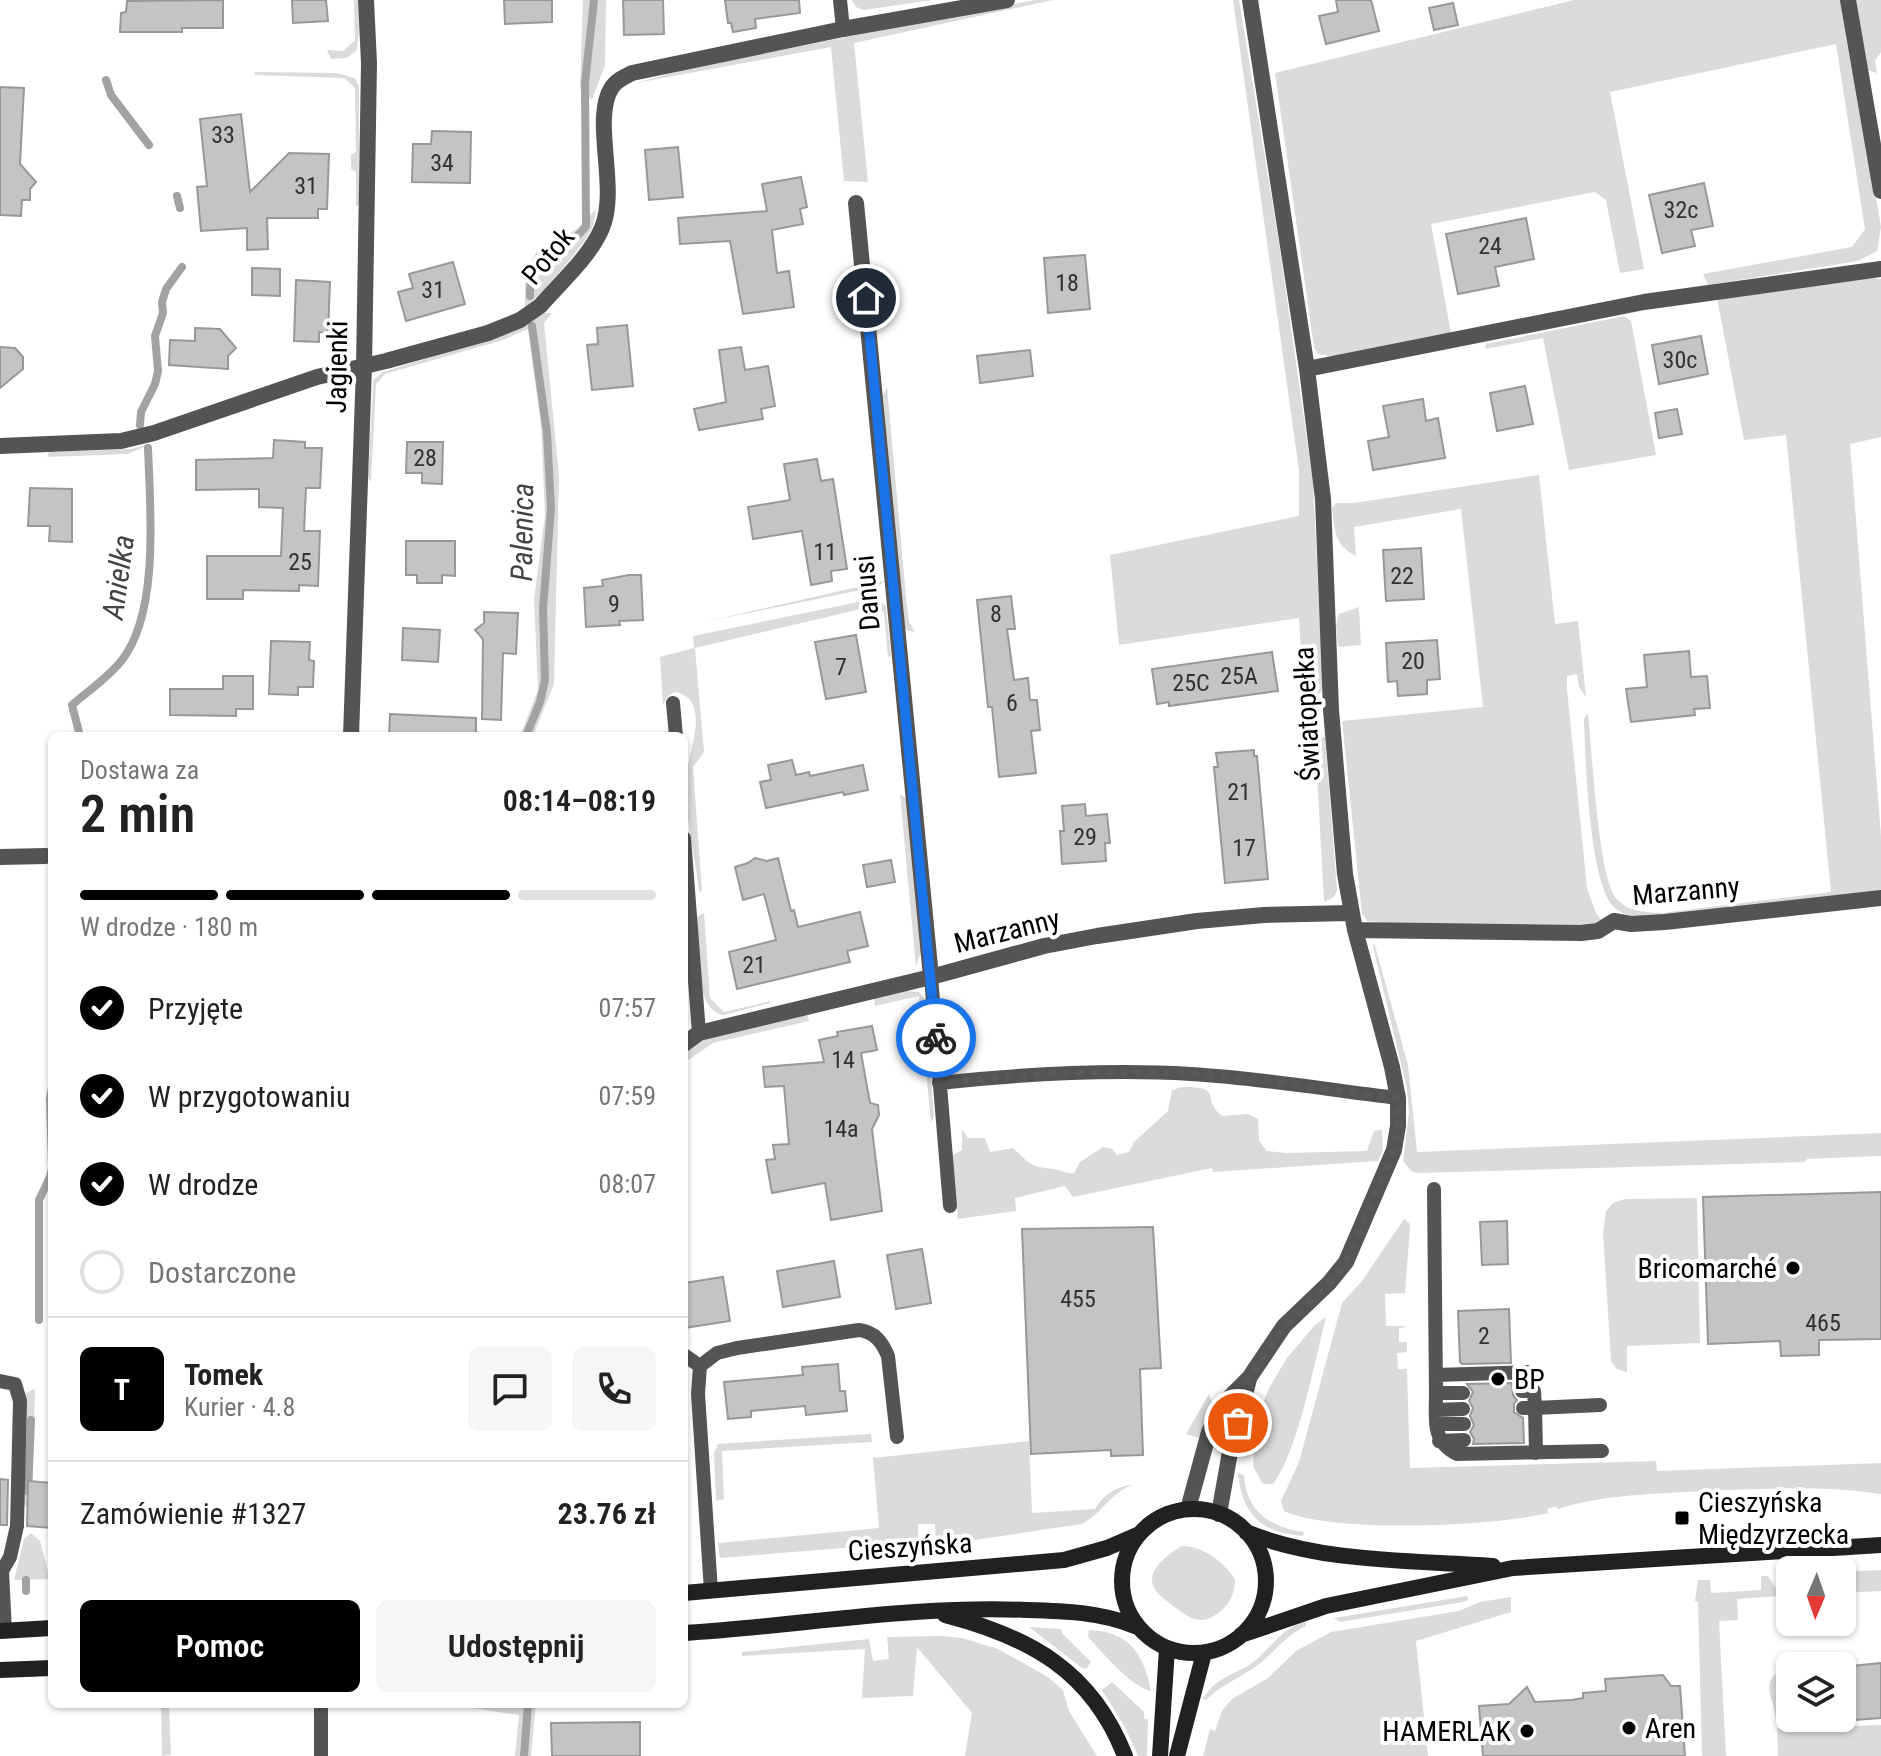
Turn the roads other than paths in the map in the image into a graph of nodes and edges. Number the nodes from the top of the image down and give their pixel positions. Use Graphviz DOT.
graph roads {
  1 [pos="366,0"];
  2 [pos="840,0"];
  3 [pos="1007,0"];
  4 [pos="1250,0"];
  5 [pos="1848,0"];
  6 [pos="843,29"];
  7 [pos="1881,191"];
  8 [pos="856,203"];
  9 [pos="1881,269"];
  10 [pos="364,367"];
  11 [pos="1307,369"];
  12 [pos="0,446"];
  13 [pos="673,703"];
  14 [pos="351,732"];
  15 [pos="676,732"];
  16 [pos="46,856"];
  17 [pos="0,857"];
  18 [pos="688,890"];
  19 [pos="1881,898"];
  20 [pos="1351,913"];
  21 [pos="1355,930"];
  22 [pos="931,977"];
  23 [pos="699,1033"];
  24 [pos="688,1041"];
  25 [pos="939,1083"];
  26 [pos="1398,1098"];
  27 [pos="1434,1189"];
  28 [pos="950,1206"];
  29 [pos="688,1358"];
  30 [pos="700,1366"];
  31 [pos="1533,1372"];
  32 [pos="1436,1375"];
  33 [pos="1249,1378"];
  34 [pos="0,1381"];
  35 [pos="1522,1391"];
  36 [pos="1436,1393"];
  37 [pos="1463,1393"];
  38 [pos="1600,1405"];
  39 [pos="1529,1415"];
  40 [pos="1463,1416"];
  41 [pos="1436,1417"];
  42 [pos="897,1437"];
  43 [pos="1464,1440"];
  44 [pos="1439,1441"];
  45 [pos="1602,1451"];
  46 [pos="1536,1453"];
  47 [pos="1188,1509"];
  48 [pos="1219,1514"];
  49 [pos="1246,1532"];
  50 [pos="1137,1535"];
  51 [pos="1881,1545"];
  52 [pos="1513,1568"];
  53 [pos="1,1570"];
  54 [pos="711,1591"];
  55 [pos="688,1593"];
  56 [pos="928,1611"];
  57 [pos="1135,1626"];
  58 [pos="48,1628"];
  59 [pos="3,1631"];
  60 [pos="688,1633"];
  61 [pos="1241,1635"];
  62 [pos="1167,1649"];
  63 [pos="1204,1653"];
  64 [pos="48,1668"];
  65 [pos="0,1670"];
  66 [pos="321,1708"];
  67 [pos="321,1756"];
  68 [pos="1125,1756"];
  69 [pos="1160,1756"];
  70 [pos="1177,1756"];
  1 -- 10 [label="street, Jagienki"];
  2 -- 6 [label="lane"];
  3 -- 6 [label="street, Potok"];
  4 -- 11 [label="street, Światopełka"];
  5 -- 7 [label="street"];
  6 -- 10 [label="street, Potok"];
  8 -- 22 [label="street, Danusi"];
  9 -- 11 [label="street"];
  10 -- 12 [label="street, Potok"];
  10 -- 14 [label="street, Jagienki"];
  11 -- 20 [label="street, Światopełka"];
  13 -- 15 [label="lane"];
  16 -- 17 [label="street"];
  18 -- 23 [label="lane"];
  19 -- 21 [label="street, Marzanny"];
  20 -- 21 [label="street, Światopełka"];
  20 -- 22 [label="street, Marzanny"];
  21 -- 26 [label="street, Światopełka"];
  22 -- 23 [label="street, Marzanny"];
  22 -- 25 [label="lane"];
  23 -- 24 [label="street, Marzanny"];
  25 -- 26 [label="lane"];
  25 -- 28 [label="lane"];
  26 -- 33 [label="street, Światopełka"];
  27 -- 32 [label="lane"];
  29 -- 30 [label="lane"];
  30 -- 42 [label="lane"];
  30 -- 54 [label="lane"];
  31 -- 32 [label="lane"];
  32 -- 36 [label="lane"];
  33 -- 47 [label="street, Światopełka"];
  33 -- 48 [label="street, Światopełka"];
  34 -- 53 [label="lane"];
  35 -- 39 [label="lane"];
  36 -- 37 [label="lane"];
  36 -- 41 [label="lane"];
  38 -- 39 [label="lane"];
  39 -- 46 [label="lane"];
  40 -- 41 [label="lane"];
  41 -- 44 [label="lane"];
  43 -- 44 [label="lane"];
  44 -- 46 [label="lane"];
  45 -- 46 [label="lane"];
  47 -- 48 [label="main road"];
  47 -- 50 [label="main road"];
  48 -- 49 [label="main road"];
  49 -- 52 [label="main road"];
  49 -- 61 [label="main road"];
  50 -- 54 [label="main road, Cieszyńska"];
  50 -- 57 [label="main road"];
  51 -- 52 [label="main road"];
  52 -- 61 [label="main road"];
  53 -- 59 [label="lane"];
  54 -- 55 [label="main road, Cieszyńska"];
  56 -- 57 [label="main road"];
  56 -- 60 [label="main road"];
  56 -- 68 [label="main road"];
  57 -- 62 [label="main road"];
  58 -- 59 [label="main road"];
  61 -- 63 [label="main road"];
  62 -- 63 [label="main road"];
  62 -- 69 [label="main road"];
  63 -- 70 [label="main road"];
  64 -- 65 [label="main road"];
  66 -- 67 [label="lane"];
}
